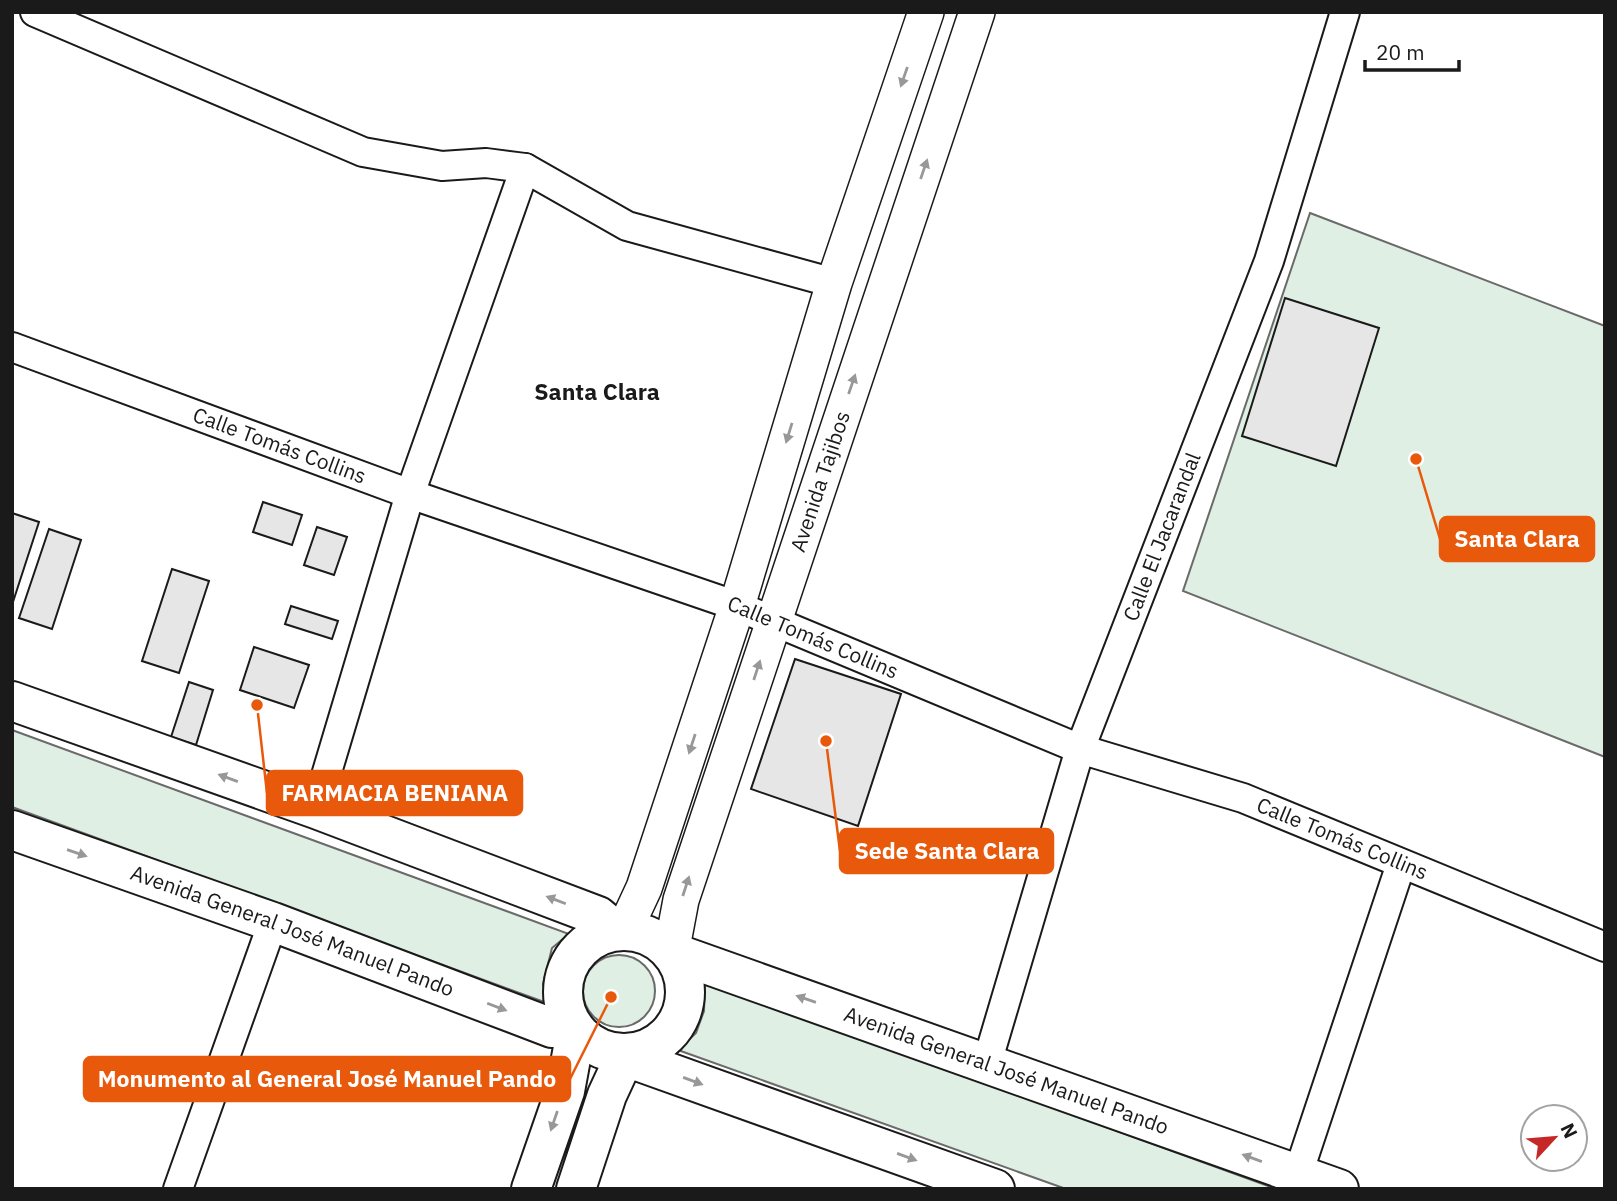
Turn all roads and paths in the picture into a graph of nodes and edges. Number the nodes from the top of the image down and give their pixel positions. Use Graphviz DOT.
graph roads {
  1 [pos="35,12"];
  2 [pos="926,12"];
  3 [pos="977,12"];
  4 [pos="1345,12"];
  5 [pos="525,168"];
  6 [pos="834,284"];
  7 [pos="12,346"];
  8 [pos="410,494"];
  9 [pos="737,606"];
  10 [pos="773,621"];
  11 [pos="12,701"];
  12 [pos="1080,749"];
  13 [pos="316,809"];
  14 [pos="12,830"];
  15 [pos="1401,864"];
  16 [pos="273,922"];
  17 [pos="620,931"];
  18 [pos="1605,947"];
  19 [pos="672,954"];
  20 [pos="574,1029"];
  21 [pos="629,1054"];
  22 [pos="987,1063"];
  23 [pos="1298,1174"];
  24 [pos="940,1179"];
  25 [pos="178,1189"];
  26 [pos="531,1189"];
  27 [pos="576,1189"];
  28 [pos="995,1189"];
  29 [pos="1339,1189"];
  1 -- 5 [label="street"];
  2 -- 6 [label="street, Avenida Tajibos, one-way"];
  10 -- 3 [label="street, Avenida Tajibos, one-way"];
  4 -- 12 [label="street, Calle El Jacarandal"];
  5 -- 6 [label="street"];
  5 -- 8 [label="street"];
  6 -- 9 [label="street, Avenida Tajibos, one-way"];
  7 -- 8 [label="street, Calle Tomás Collins"];
  8 -- 9 [label="street, Calle Tomás Collins"];
  8 -- 13 [label="street"];
  9 -- 10 [label="street, Calle Tomás Collins"];
  9 -- 17 [label="street, Avenida Tajibos, one-way"];
  10 -- 12 [label="street, Calle Tomás Collins"];
  19 -- 10 [label="street, Avenida Tajibos, one-way"];
  13 -- 11 [label="main road, one-way"];
  12 -- 15 [label="street, Calle Tomás Collins"];
  12 -- 22 [label="street, Calle El Jacarandal"];
  17 -- 13 [label="main road, one-way"];
  14 -- 16 [label="main road, Avenida General José Manuel Pando, one-way"];
  15 -- 18 [label="street, Calle Tomás Collins"];
  15 -- 23 [label="street"];
  16 -- 20 [label="main road, Avenida General José Manuel Pando, one-way"];
  16 -- 25 [label="street"];
  17 -- 19 [label="main road"];
  17 -- 20 [label="main road"];
  19 -- 21 [label="main road"];
  22 -- 19 [label="main road, Avenida General José Manuel Pando, one-way"];
  20 -- 21 [label="main road"];
  20 -- 26 [label="main road, one-way"];
  21 -- 24 [label="main road, one-way"];
  21 -- 27 [label="main road"];
  23 -- 22 [label="main road, Avenida General José Manuel Pando, one-way"];
  23 -- 29 [label="main road, Avenida General José Manuel Pando"];
  24 -- 28 [label="main road"];
}
